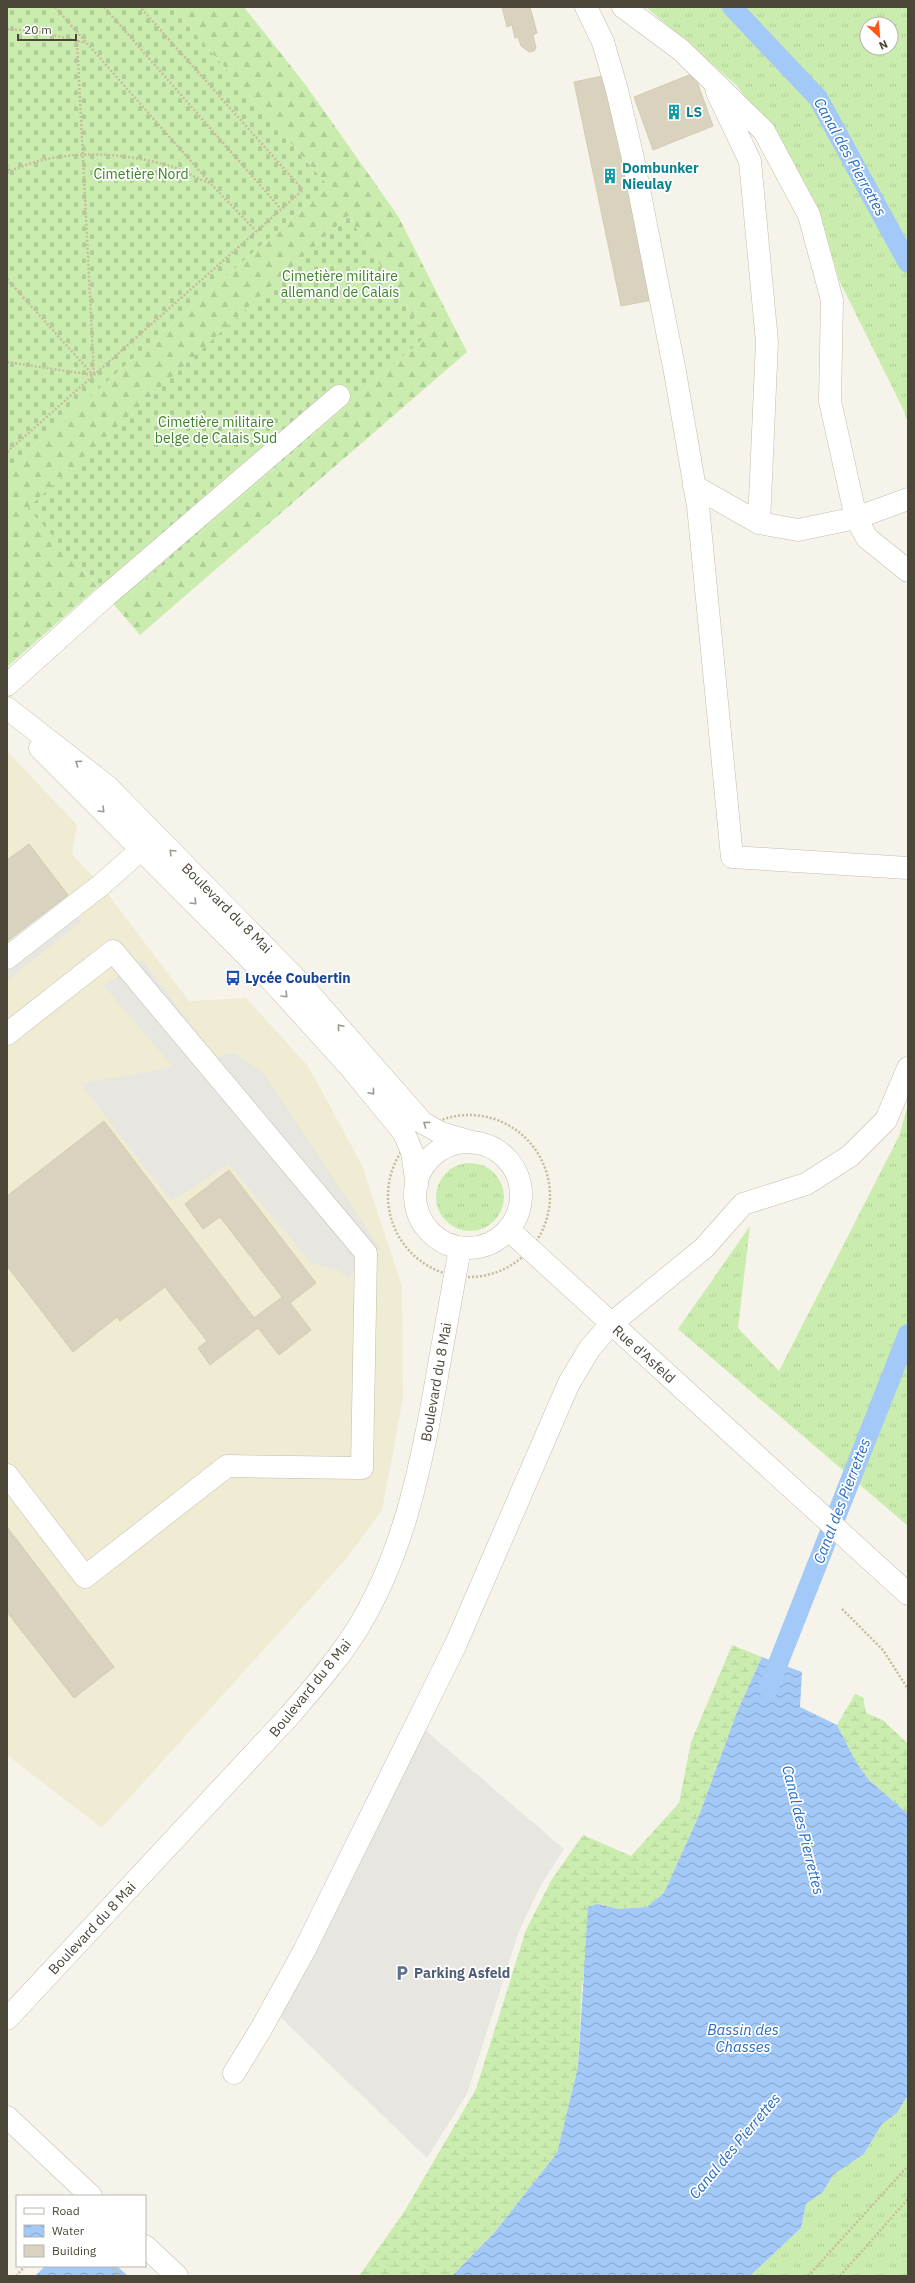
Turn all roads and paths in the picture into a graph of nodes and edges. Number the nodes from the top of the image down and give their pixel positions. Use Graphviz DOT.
graph roads {
  1 [pos="55,7"];
  2 [pos="104,7"];
  3 [pos="140,7"];
  4 [pos="586,7"];
  5 [pos="623,7"];
  6 [pos="7,29"];
  7 [pos="77,40"];
  8 [pos="87,43"];
  9 [pos="710,79"];
  10 [pos="83,155"];
  11 [pos="7,165"];
  12 [pos="8,172"];
  13 [pos="212,184"];
  14 [pos="281,209"];
  15 [pos="256,231"];
  16 [pos="7,280"];
  17 [pos="7,362"];
  18 [pos="94,375"];
  19 [pos="339,396"];
  20 [pos="7,452"];
  21 [pos="694,486"];
  22 [pos="908,499"];
  23 [pos="856,518"];
  24 [pos="759,522"];
  25 [pos="908,571"];
  26 [pos="7,685"];
  27 [pos="7,708"];
  28 [pos="7,712"];
  29 [pos="149,843"];
  30 [pos="908,868"];
  31 [pos="7,958"];
  32 [pos="7,1034"];
  33 [pos="908,1068"];
  34 [pos="428,1126"];
  35 [pos="408,1142"];
  36 [pos="474,1143"];
  37 [pos="417,1185"];
  38 [pos="509,1230"];
  39 [pos="460,1248"];
  40 [pos="530,1249"];
  41 [pos="455,1276"];
  42 [pos="611,1324"];
  43 [pos="7,1475"];
  44 [pos="908,1594"];
  45 [pos="842,1609"];
  46 [pos="908,1689"];
  47 [pos="7,2019"];
  48 [pos="234,2073"];
  49 [pos="7,2117"];
  50 [pos="908,2166"];
  51 [pos="91,2195"];
  52 [pos="908,2199"];
  53 [pos="146,2247"];
  54 [pos="24,2267"];
  55 [pos="111,2267"];
  56 [pos="16,2276"];
  57 [pos="121,2276"];
  58 [pos="177,2276"];
  59 [pos="808,2276"];
  60 [pos="840,2276"];
  1 -- 8 [label="path"];
  2 -- 14 [label="path"];
  3 -- 14 [label="path"];
  4 -- 21 [label="street"];
  5 -- 9 [label="street"];
  6 -- 7 [label="path"];
  7 -- 8 [label="path"];
  7 -- 10 [label="path"];
  8 -- 13 [label="path"];
  9 -- 23 [label="street"];
  9 -- 24 [label="street"];
  10 -- 12 [label="path"];
  10 -- 13 [label="path"];
  10 -- 18 [label="path"];
  11 -- 12 [label="path"];
  13 -- 15 [label="path"];
  14 -- 15 [label="path"];
  15 -- 18 [label="path"];
  16 -- 18 [label="path"];
  17 -- 18 [label="path"];
  18 -- 20 [label="path"];
  19 -- 26 [label="street"];
  21 -- 24 [label="street"];
  21 -- 30 [label="street"];
  22 -- 23 [label="street"];
  23 -- 24 [label="street"];
  23 -- 25 [label="street"];
  29 -- 27 [label="street, Boulevard du 8 Mai, one-way"];
  28 -- 29 [label="street, Boulevard du 8 Mai, one-way"];
  29 -- 31 [label="street"];
  34 -- 29 [label="street, Boulevard du 8 Mai, one-way"];
  29 -- 35 [label="street, Boulevard du 8 Mai, one-way"];
  32 -- 43 [label="street"];
  33 -- 42 [label="street"];
  34 -- 35 [label="path"];
  34 -- 36 [label="street, Boulevard du 8 Mai"];
  34 -- 40 [label="path"];
  35 -- 37 [label="street, Boulevard du 8 Mai"];
  35 -- 41 [label="path"];
  36 -- 37 [label="street"];
  36 -- 38 [label="street"];
  37 -- 39 [label="street"];
  38 -- 39 [label="street"];
  38 -- 40 [label="street, Rue d'Asfeld"];
  39 -- 41 [label="street, Boulevard du 8 Mai"];
  40 -- 41 [label="path"];
  40 -- 42 [label="street, Rue d'Asfeld"];
  41 -- 47 [label="street, Boulevard du 8 Mai"];
  42 -- 44 [label="street, Rue d'Asfeld"];
  42 -- 48 [label="street"];
  45 -- 46 [label="path"];
  49 -- 51 [label="street"];
  50 -- 59 [label="path"];
  52 -- 60 [label="path"];
  53 -- 58 [label="street"];
  54 -- 56 [label="path"];
  55 -- 57 [label="path"];
}
